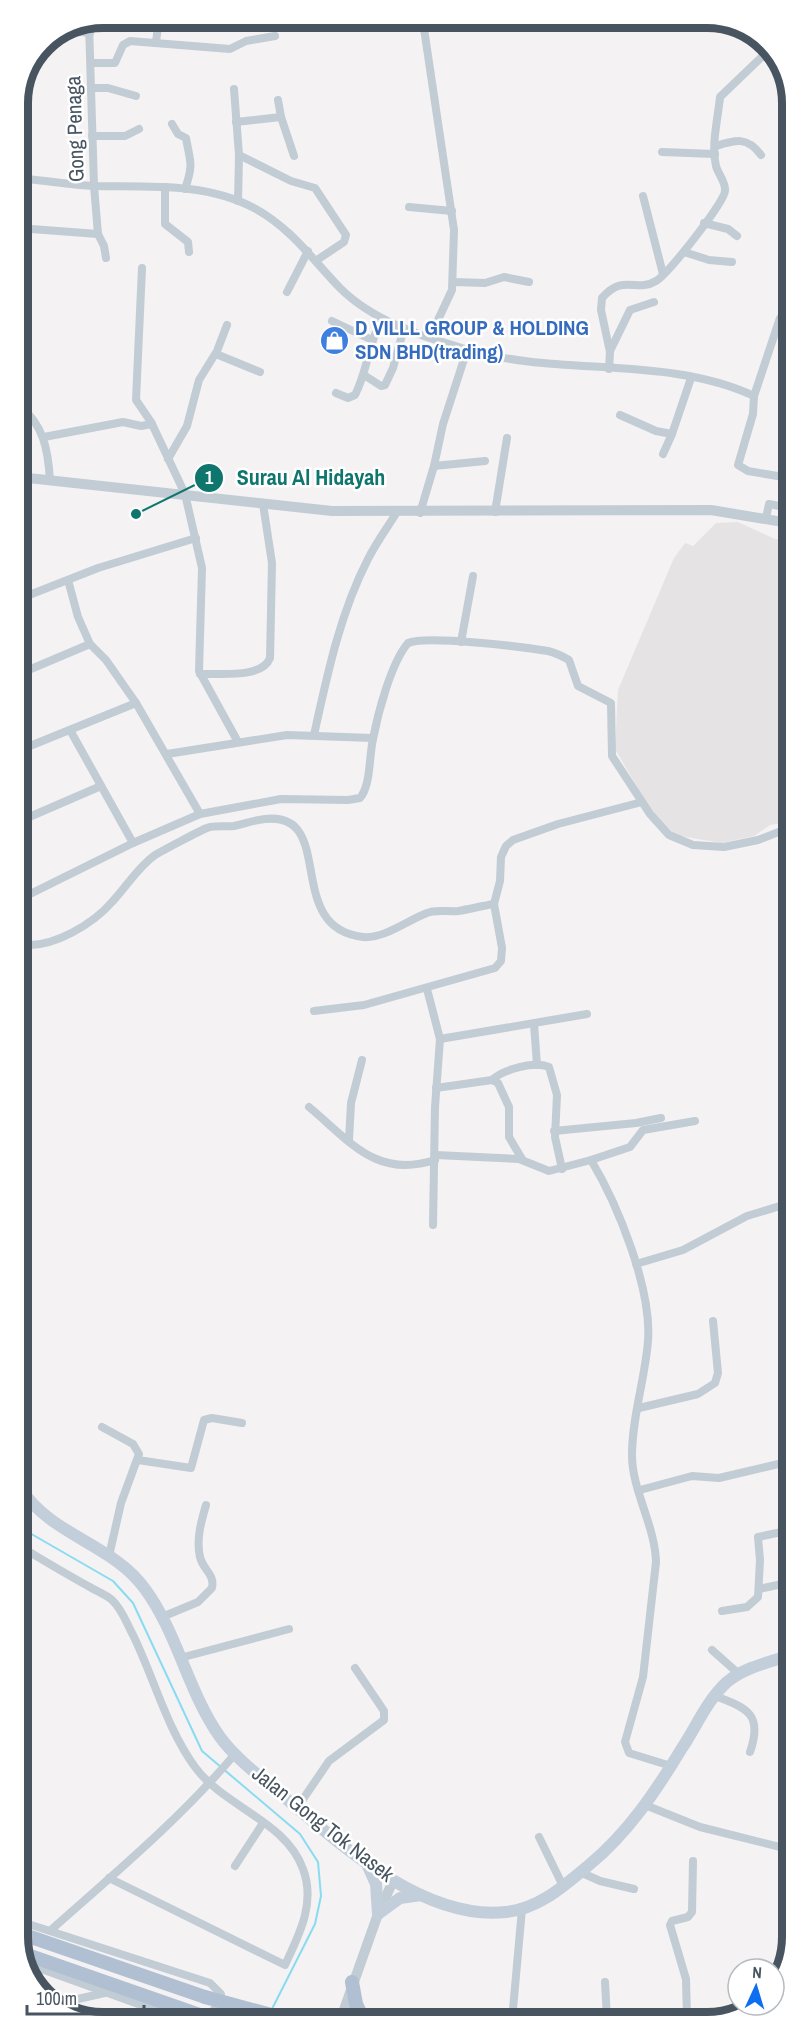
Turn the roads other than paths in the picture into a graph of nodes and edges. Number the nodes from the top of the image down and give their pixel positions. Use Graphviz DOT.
graph roads {
  1 [pos="158,28"];
  2 [pos="424,29"];
  3 [pos="89,30"];
  4 [pos="275,36"];
  5 [pos="156,42"];
  6 [pos="763,55"];
  7 [pos="91,63"];
  8 [pos="91,88"];
  9 [pos="234,89"];
  10 [pos="136,96"];
  11 [pos="278,100"];
  12 [pos="280,117"];
  13 [pos="237,122"];
  14 [pos="171,124"];
  15 [pos="139,129"];
  16 [pos="92,136"];
  17 [pos="715,150"];
  18 [pos="662,152"];
  19 [pos="239,154"];
  20 [pos="761,155"];
  21 [pos="294,156"];
  22 [pos="29,179"];
  23 [pos="94,186"];
  24 [pos="165,186"];
  25 [pos="185,189"];
  26 [pos="643,196"];
  27 [pos="238,201"];
  28 [pos="409,207"];
  29 [pos="452,211"];
  30 [pos="704,223"];
  31 [pos="29,229"];
  32 [pos="98,234"];
  33 [pos="738,236"];
  34 [pos="308,251"];
  35 [pos="189,252"];
  36 [pos="684,252"];
  37 [pos="106,258"];
  38 [pos="316,260"];
  39 [pos="732,262"];
  40 [pos="142,268"];
  41 [pos="663,274"];
  42 [pos="453,282"];
  43 [pos="529,282"];
  44 [pos="287,292"];
  45 [pos="654,302"];
  46 [pos="780,318"];
  47 [pos="382,319"];
  48 [pos="332,321"];
  49 [pos="227,325"];
  50 [pos="404,328"];
  51 [pos="430,337"];
  52 [pos="372,340"];
  53 [pos="467,350"];
  54 [pos="610,352"];
  55 [pos="216,354"];
  56 [pos="609,369"];
  57 [pos="260,372"];
  58 [pos="364,375"];
  59 [pos="691,378"];
  60 [pos="336,393"];
  61 [pos="754,396"];
  62 [pos="29,414"];
  63 [pos="620,415"];
  64 [pos="152,424"];
  65 [pos="672,434"];
  66 [pos="44,437"];
  67 [pos="507,438"];
  68 [pos="663,454"];
  69 [pos="168,459"];
  70 [pos="485,461"];
  71 [pos="434,466"];
  72 [pos="782,477"];
  73 [pos="29,478"];
  74 [pos="50,480"];
  75 [pos="185,494"];
  76 [pos="263,504"];
  77 [pos="782,507"];
  78 [pos="397,512"];
  79 [pos="495,512"];
  80 [pos="420,513"];
  81 [pos="766,518"];
  82 [pos="782,521"];
  83 [pos="196,538"];
  84 [pos="473,576"];
  85 [pos="68,580"];
  86 [pos="29,594"];
  87 [pos="461,642"];
  88 [pos="90,644"];
  89 [pos="29,670"];
  90 [pos="200,674"];
  91 [pos="135,703"];
  92 [pos="70,730"];
  93 [pos="314,735"];
  94 [pos="373,738"];
  95 [pos="238,742"];
  96 [pos="29,747"];
  97 [pos="167,754"];
  98 [pos="101,786"];
  99 [pos="642,802"];
  100 [pos="200,813"];
  101 [pos="29,817"];
  102 [pos="782,830"];
  103 [pos="133,843"];
  104 [pos="29,895"];
  105 [pos="494,904"];
  106 [pos="29,945"];
  107 [pos="427,989"];
  108 [pos="314,1011"];
  109 [pos="586,1014"];
  110 [pos="534,1024"];
  111 [pos="440,1039"];
  112 [pos="362,1060"];
  113 [pos="537,1065"];
  114 [pos="492,1080"];
  115 [pos="436,1088"];
  116 [pos="309,1107"];
  117 [pos="661,1118"];
  118 [pos="694,1121"];
  119 [pos="554,1131"];
  120 [pos="349,1140"];
  121 [pos="435,1157"];
  122 [pos="522,1159"];
  123 [pos="591,1160"];
  124 [pos="562,1169"];
  125 [pos="782,1205"];
  126 [pos="433,1225"];
  127 [pos="636,1264"];
  128 [pos="713,1321"];
  129 [pos="639,1408"];
  130 [pos="242,1423"];
  131 [pos="102,1427"];
  132 [pos="138,1460"];
  133 [pos="782,1463"];
  134 [pos="640,1490"];
  135 [pos="28,1497"];
  136 [pos="206,1505"];
  137 [pos="782,1532"];
  138 [pos="28,1551"];
  139 [pos="109,1556"];
  140 [pos="782,1584"];
  141 [pos="759,1589"];
  142 [pos="722,1611"];
  143 [pos="162,1617"];
  144 [pos="289,1629"];
  145 [pos="712,1650"];
  146 [pos="180,1658"];
  147 [pos="782,1658"];
  148 [pos="355,1668"];
  149 [pos="739,1674"];
  150 [pos="715,1696"];
  151 [pos="750,1752"];
  152 [pos="235,1754"];
  153 [pos="671,1766"];
  154 [pos="212,1781"];
  155 [pos="645,1805"];
  156 [pos="297,1808"];
  157 [pos="263,1823"];
  158 [pos="539,1837"];
  159 [pos="782,1848"];
  160 [pos="693,1861"];
  161 [pos="367,1863"];
  162 [pos="235,1866"];
  163 [pos="580,1872"];
  164 [pos="109,1878"];
  165 [pos="393,1881"];
  166 [pos="563,1886"];
  167 [pos="634,1889"];
  168 [pos="423,1895"];
  169 [pos="522,1909"];
  170 [pos="378,1914"];
  171 [pos="28,1924"];
  172 [pos="51,1930"];
  173 [pos="28,1936"];
  174 [pos="31,1956"];
  175 [pos="34,1966"];
  176 [pos="352,1982"];
  177 [pos="605,1982"];
  178 [pos="109,1992"];
  179 [pos="66,2002"];
  180 [pos="219,2003"];
  181 [pos="172,2012"];
  182 [pos="176,2012"];
  183 [pos="207,2012"];
  184 [pos="236,2012"];
  185 [pos="260,2012"];
  186 [pos="343,2012"];
  187 [pos="359,2012"];
  188 [pos="513,2012"];
  189 [pos="607,2012"];
  190 [pos="687,2012"];
  1 -- 5 [label="street"];
  2 -- 29 [label="street"];
  3 -- 7 [label="street, Gong Penaga"];
  4 -- 5 [label="street"];
  5 -- 7 [label="street"];
  6 -- 17 [label="street"];
  7 -- 8 [label="street, Gong Penaga"];
  8 -- 10 [label="street"];
  8 -- 16 [label="street, Gong Penaga"];
  9 -- 13 [label="street"];
  11 -- 12 [label="street"];
  12 -- 13 [label="street"];
  12 -- 21 [label="street"];
  13 -- 19 [label="street"];
  14 -- 25 [label="street"];
  15 -- 16 [label="street"];
  16 -- 23 [label="street, Gong Penaga"];
  17 -- 18 [label="street"];
  17 -- 20 [label="street"];
  17 -- 30 [label="street"];
  19 -- 27 [label="street"];
  19 -- 38 [label="street"];
  22 -- 23 [label="street"];
  23 -- 24 [label="street"];
  23 -- 32 [label="street, Gong Penaga"];
  24 -- 25 [label="street"];
  24 -- 35 [label="street"];
  25 -- 27 [label="street"];
  26 -- 41 [label="street"];
  27 -- 34 [label="street"];
  28 -- 29 [label="street"];
  29 -- 42 [label="street"];
  30 -- 33 [label="street"];
  30 -- 36 [label="street"];
  31 -- 32 [label="street"];
  32 -- 37 [label="street, Gong Penaga"];
  34 -- 38 [label="street"];
  34 -- 44 [label="street"];
  36 -- 39 [label="street"];
  36 -- 41 [label="street"];
  38 -- 47 [label="street"];
  40 -- 64 [label="street"];
  41 -- 54 [label="street"];
  42 -- 43 [label="street"];
  42 -- 51 [label="street"];
  45 -- 54 [label="street"];
  46 -- 61 [label="street"];
  47 -- 50 [label="street"];
  47 -- 52 [label="street"];
  48 -- 52 [label="street"];
  49 -- 55 [label="street"];
  50 -- 51 [label="street"];
  50 -- 58 [label="street"];
  51 -- 53 [label="street"];
  52 -- 58 [label="street"];
  53 -- 56 [label="street"];
  53 -- 71 [label="street"];
  54 -- 56 [label="street"];
  55 -- 57 [label="street"];
  55 -- 69 [label="street"];
  56 -- 59 [label="street"];
  58 -- 60 [label="street"];
  59 -- 61 [label="street"];
  59 -- 65 [label="street"];
  61 -- 72 [label="street"];
  62 -- 66 [label="street"];
  63 -- 65 [label="street"];
  64 -- 66 [label="street"];
  64 -- 69 [label="street"];
  65 -- 68 [label="street"];
  66 -- 74 [label="street"];
  67 -- 79 [label="street"];
  69 -- 75 [label="street"];
  70 -- 71 [label="street"];
  71 -- 80 [label="street"];
  73 -- 74 [label="street"];
  74 -- 75 [label="street"];
  75 -- 76 [label="street"];
  75 -- 83 [label="street"];
  76 -- 78 [label="street"];
  76 -- 90 [label="street"];
  77 -- 81 [label="street"];
  78 -- 80 [label="street"];
  78 -- 93 [label="street"];
  79 -- 80 [label="street"];
  79 -- 81 [label="street"];
  81 -- 82 [label="street"];
  83 -- 85 [label="street"];
  83 -- 90 [label="street"];
  84 -- 87 [label="street"];
  85 -- 86 [label="street"];
  85 -- 88 [label="street"];
  87 -- 94 [label="street"];
  87 -- 99 [label="street"];
  88 -- 89 [label="street"];
  88 -- 91 [label="street"];
  90 -- 95 [label="street"];
  91 -- 92 [label="street"];
  91 -- 97 [label="street"];
  92 -- 96 [label="street"];
  92 -- 98 [label="street"];
  93 -- 94 [label="street"];
  93 -- 95 [label="street"];
  94 -- 100 [label="street"];
  95 -- 97 [label="street"];
  97 -- 100 [label="street"];
  98 -- 101 [label="street"];
  98 -- 103 [label="street"];
  99 -- 102 [label="street"];
  99 -- 105 [label="street"];
  100 -- 103 [label="street"];
  103 -- 104 [label="street"];
  105 -- 106 [label="street"];
  105 -- 107 [label="street"];
  107 -- 108 [label="street"];
  107 -- 111 [label="street"];
  109 -- 110 [label="street"];
  110 -- 111 [label="street"];
  110 -- 113 [label="street"];
  111 -- 115 [label="street"];
  112 -- 120 [label="street"];
  113 -- 114 [label="street"];
  113 -- 119 [label="street"];
  114 -- 115 [label="street"];
  114 -- 122 [label="street"];
  115 -- 121 [label="street"];
  116 -- 120 [label="street"];
  117 -- 119 [label="street"];
  118 -- 123 [label="street"];
  119 -- 124 [label="street"];
  120 -- 121 [label="street"];
  121 -- 122 [label="street"];
  121 -- 126 [label="street"];
  122 -- 124 [label="street"];
  123 -- 124 [label="street"];
  123 -- 127 [label="street"];
  125 -- 127 [label="street"];
  127 -- 129 [label="street"];
  128 -- 129 [label="street"];
  129 -- 134 [label="street"];
  130 -- 132 [label="street"];
  131 -- 132 [label="street"];
  132 -- 139 [label="street"];
  133 -- 134 [label="street"];
  134 -- 153 [label="street"];
  135 -- 139 [label="main road, Jalan Gong Tok Nasek"];
  136 -- 143 [label="street"];
  137 -- 141 [label="street"];
  138 -- 154 [label="street"];
  139 -- 143 [label="main road, Jalan Gong Tok Nasek"];
  140 -- 141 [label="street"];
  141 -- 142 [label="street"];
  143 -- 146 [label="main road, Jalan Gong Tok Nasek"];
  144 -- 146 [label="street"];
  145 -- 149 [label="street"];
  146 -- 152 [label="main road, Jalan Gong Tok Nasek"];
  147 -- 149 [label="main road, Jalan Gong Tok Nasek"];
  148 -- 156 [label="street"];
  149 -- 150 [label="main road, Jalan Gong Tok Nasek"];
  150 -- 151 [label="street"];
  150 -- 153 [label="main road, Jalan Gong Tok Nasek"];
  152 -- 154 [label="street"];
  152 -- 156 [label="main road, Jalan Gong Tok Nasek"];
  153 -- 155 [label="main road, Jalan Gong Tok Nasek"];
  154 -- 157 [label="street"];
  154 -- 164 [label="street"];
  155 -- 159 [label="street"];
  155 -- 163 [label="main road, Jalan Gong Tok Nasek"];
  156 -- 161 [label="main road, Jalan Gong Tok Nasek"];
  157 -- 162 [label="street"];
  157 -- 164 [label="street"];
  158 -- 166 [label="street"];
  160 -- 190 [label="street"];
  161 -- 165 [label="main road, Jalan Gong Tok Nasek"];
  161 -- 170 [label="main road"];
  163 -- 166 [label="main road, Jalan Gong Tok Nasek"];
  163 -- 167 [label="street"];
  164 -- 172 [label="street"];
  165 -- 168 [label="main road, Jalan Gong Tok Nasek"];
  165 -- 170 [label="street"];
  166 -- 169 [label="main road, Jalan Gong Tok Nasek"];
  168 -- 169 [label="main road, Jalan Gong Tok Nasek"];
  168 -- 170 [label="main road"];
  169 -- 188 [label="street"];
  170 -- 176 [label="street"];
  171 -- 172 [label="street"];
  172 -- 180 [label="street"];
  173 -- 185 [label="main road, bridge"];
  174 -- 182 [label="main road"];
  175 -- 178 [label="street"];
  176 -- 186 [label="street"];
  176 -- 187 [label="main road"];
  177 -- 189 [label="street"];
  178 -- 179 [label="street"];
  178 -- 181 [label="street"];
  180 -- 183 [label="street"];
  180 -- 184 [label="street"];
}
